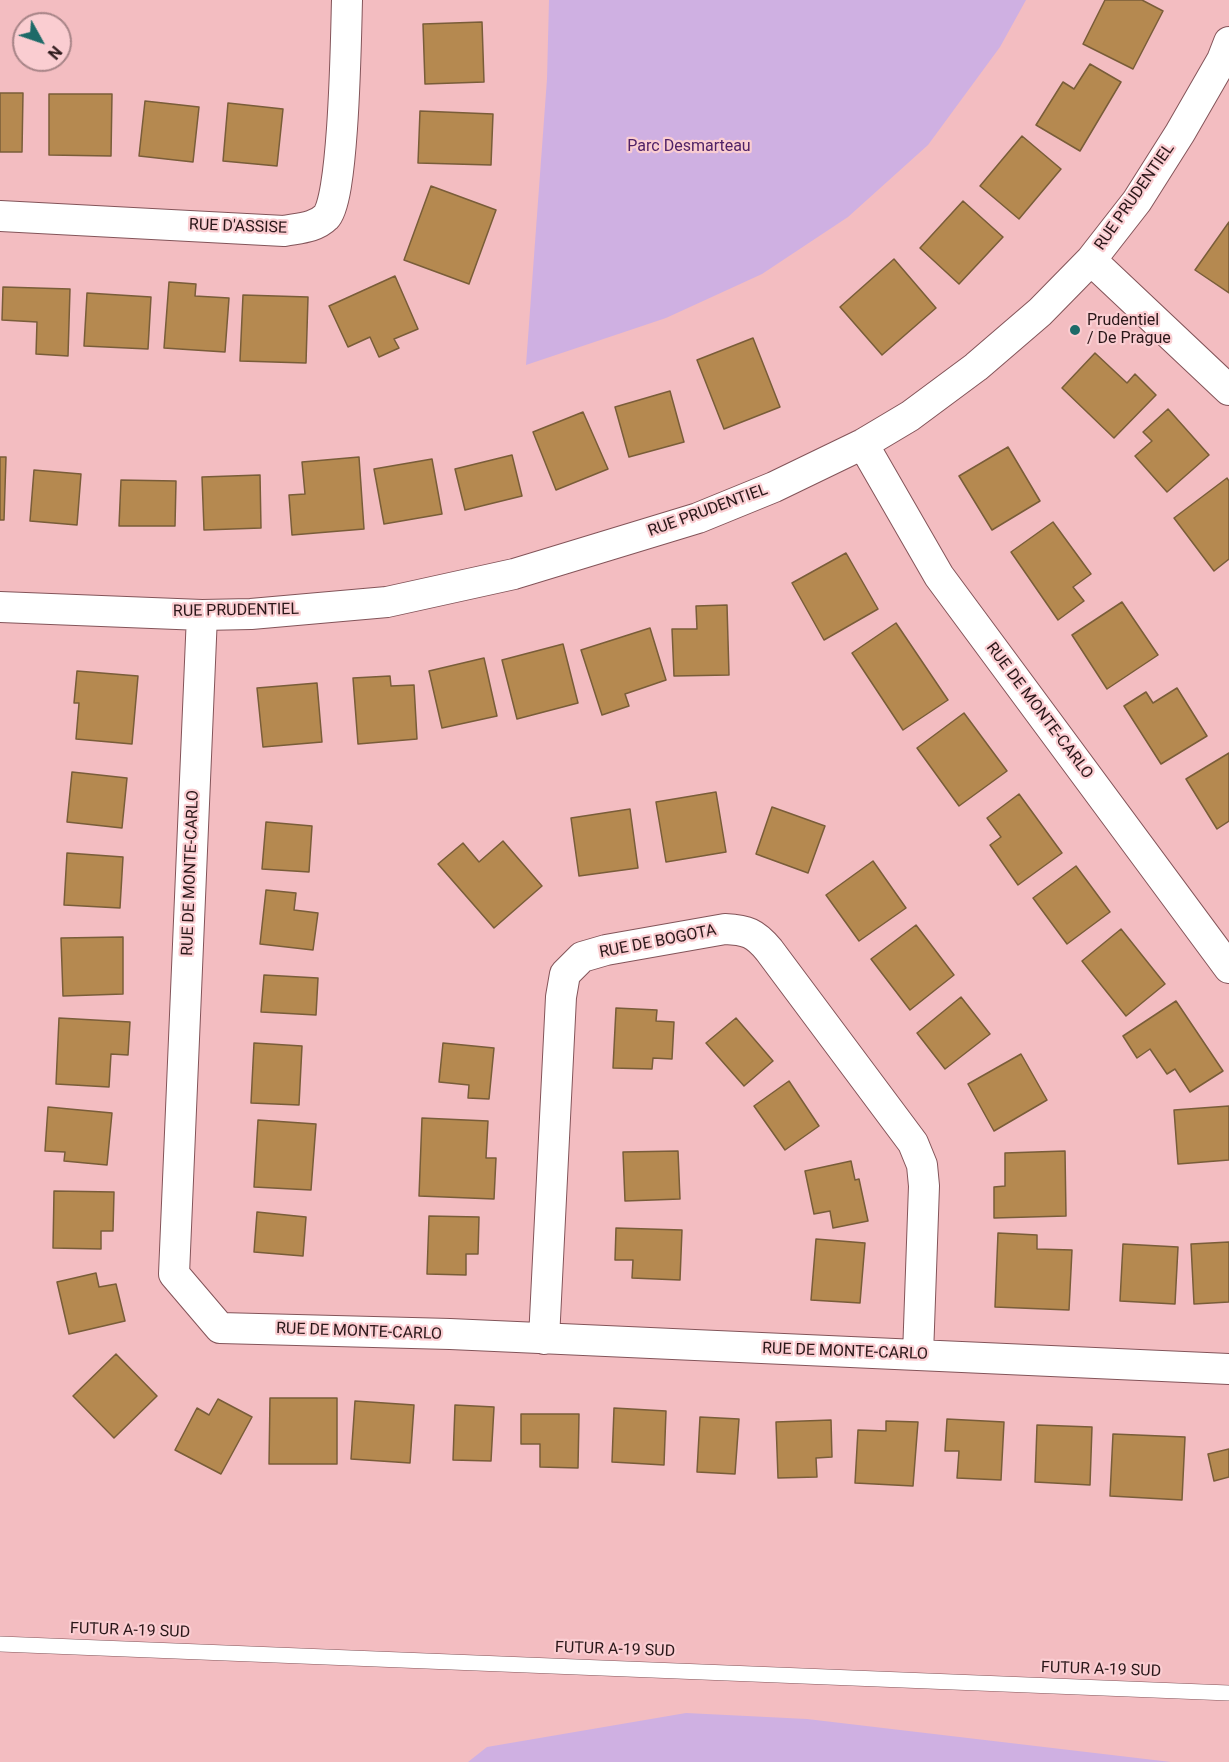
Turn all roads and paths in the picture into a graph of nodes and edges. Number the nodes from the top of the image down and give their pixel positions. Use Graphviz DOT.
graph roads {
  1 [pos="347,0"];
  2 [pos="1229,42"];
  3 [pos="0,216"];
  4 [pos="1091,260"];
  5 [pos="1229,390"];
  6 [pos="863,444"];
  7 [pos="0,607"];
  8 [pos="202,615"];
  9 [pos="1229,968"];
  10 [pos="544,1339"];
  11 [pos="918,1355"];
  12 [pos="1229,1369"];
  13 [pos="0,1644"];
  14 [pos="1229,1693"];
  1 -- 3 [label="street, RUE D'ASSISE"];
  2 -- 4 [label="street, RUE PRUDENTIEL"];
  4 -- 5 [label="street"];
  4 -- 6 [label="street, RUE PRUDENTIEL"];
  6 -- 8 [label="street, RUE PRUDENTIEL"];
  6 -- 9 [label="street, RUE DE MONTE-CARLO"];
  7 -- 8 [label="street, RUE PRUDENTIEL"];
  8 -- 10 [label="street, RUE DE MONTE-CARLO"];
  10 -- 11 [label="street, RUE DE MONTE-CARLO"];
  10 -- 11 [label="street, RUE DE BOGOTA"];
  11 -- 12 [label="street, RUE DE MONTE-CARLO"];
  13 -- 14 [label="lane, FUTUR A-19 SUD"];
}
